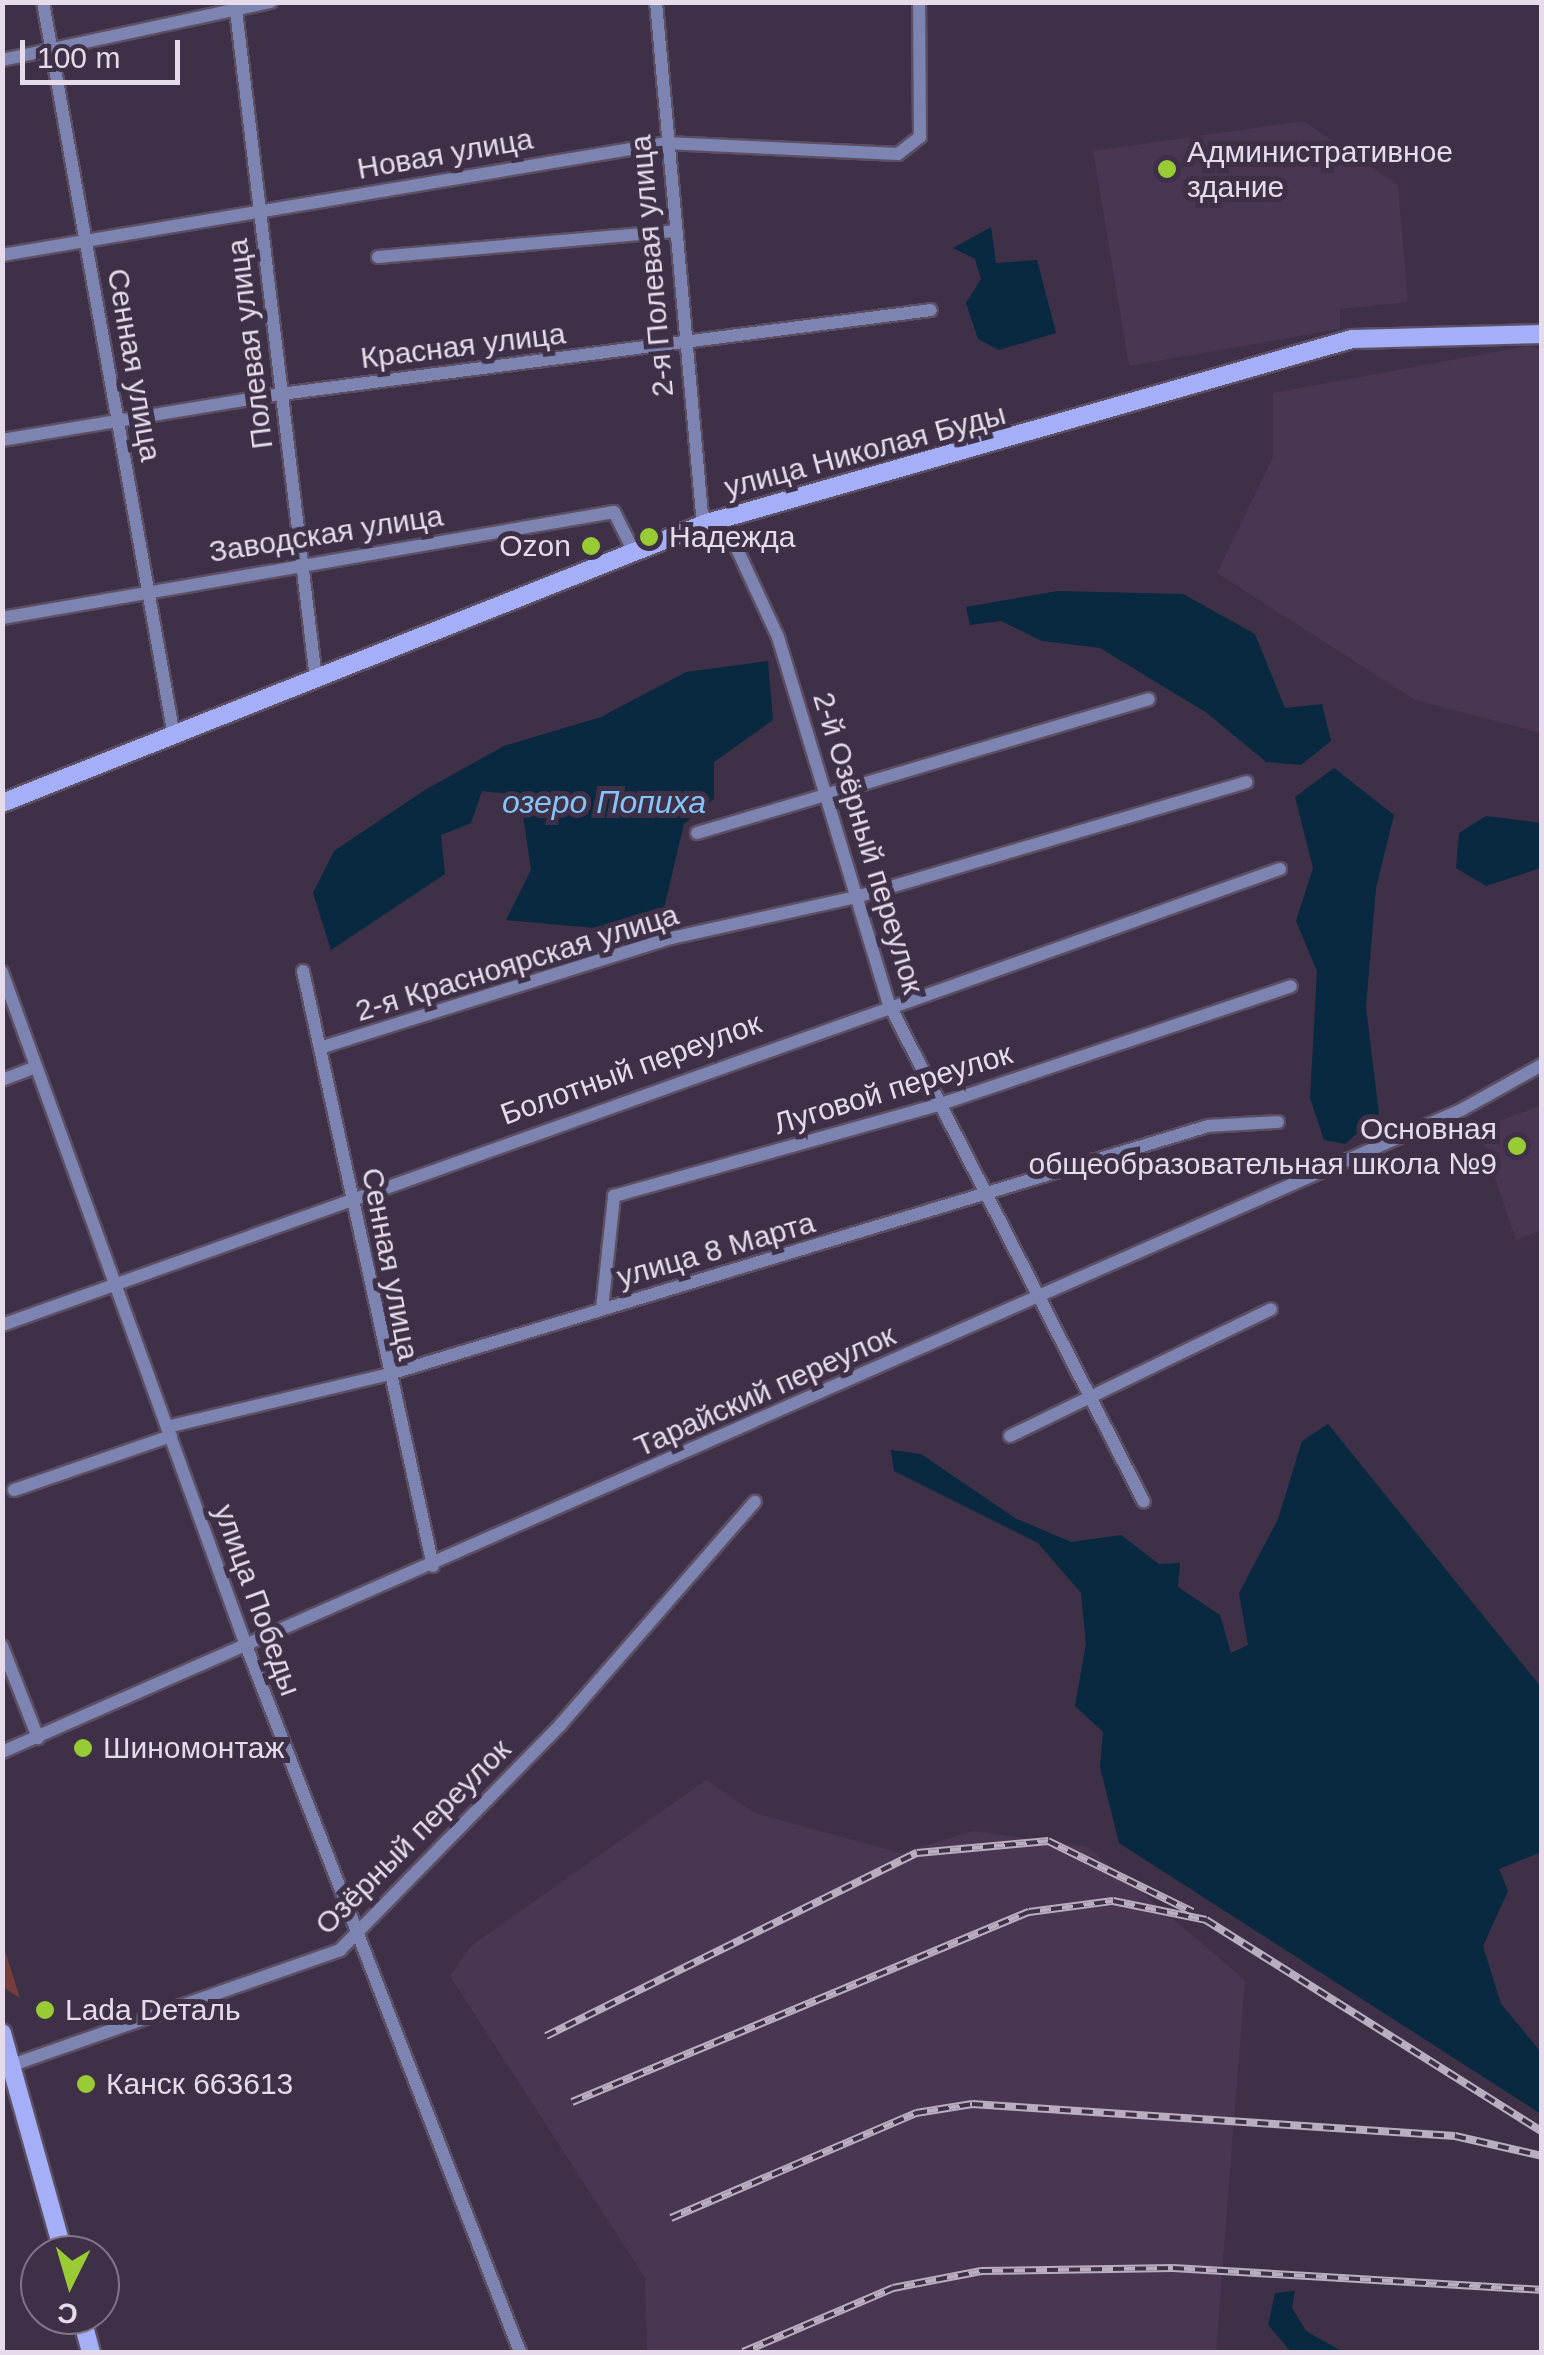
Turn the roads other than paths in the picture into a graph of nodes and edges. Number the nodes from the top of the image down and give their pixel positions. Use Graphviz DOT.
graph roads {
  1 [pos="43,2"];
  2 [pos="271,2"];
  3 [pos="656,2"];
  4 [pos="919,2"];
  5 [pos="235,6"];
  6 [pos="52,51"];
  7 [pos="2,60"];
  8 [pos="666,143"];
  9 [pos="260,211"];
  10 [pos="674,231"];
  11 [pos="86,241"];
  12 [pos="2,255"];
  13 [pos="378,257"];
  14 [pos="931,310"];
  15 [pos="1542,334"];
  16 [pos="684,344"];
  17 [pos="282,394"];
  18 [pos="118,421"];
  19 [pos="2,440"];
  20 [pos="707,523"];
  21 [pos="632,550"];
  22 [pos="300,564"];
  23 [pos="148,587"];
  24 [pos="2,618"];
  25 [pos="316,679"];
  26 [pos="1149,700"];
  27 [pos="174,736"];
  28 [pos="1246,782"];
  29 [pos="828,794"];
  30 [pos="2,803"];
  31 [pos="697,833"];
  32 [pos="1280,869"];
  33 [pos="856,897"];
  34 [pos="303,971"];
  35 [pos="2,972"];
  36 [pos="1292,986"];
  37 [pos="889,1004"];
  38 [pos="323,1048"];
  39 [pos="1542,1064"];
  40 [pos="36,1067"];
  41 [pos="2,1080"];
  42 [pos="941,1104"];
  43 [pos="1278,1122"];
  44 [pos="351,1196"];
  45 [pos="988,1198"];
  46 [pos="115,1282"];
  47 [pos="1037,1298"];
  48 [pos="602,1309"];
  49 [pos="1271,1309"];
  50 [pos="2,1325"];
  51 [pos="386,1375"];
  52 [pos="1088,1396"];
  53 [pos="169,1431"];
  54 [pos="1010,1436"];
  55 [pos="14,1490"];
  56 [pos="756,1502"];
  57 [pos="1144,1502"];
  58 [pos="433,1566"];
  59 [pos="2,1646"];
  60 [pos="247,1648"];
  61 [pos="38,1738"];
  62 [pos="2,1752"];
  63 [pos="355,1926"];
  64 [pos="2,2033"];
  65 [pos="12,2065"];
  66 [pos="59,2235"];
  67 [pos="520,2352"];
  1 -- 6 [label="street, Сенная улица"];
  2 -- 5 [label="street"];
  3 -- 8 [label="street, 2-я Полевая улица"];
  4 -- 8 [label="street, Новая улица"];
  5 -- 6 [label="street"];
  5 -- 9 [label="street, Полевая улица"];
  6 -- 7 [label="street"];
  6 -- 11 [label="street, Сенная улица"];
  8 -- 9 [label="street, Новая улица"];
  8 -- 10 [label="street, 2-я Полевая улица"];
  9 -- 11 [label="street, Новая улица"];
  9 -- 17 [label="street, Полевая улица"];
  10 -- 13 [label="street"];
  10 -- 16 [label="street, 2-я Полевая улица"];
  11 -- 12 [label="street, Новая улица"];
  11 -- 18 [label="street, Сенная улица"];
  14 -- 16 [label="street, Красная улица"];
  15 -- 20 [label="street, улица Николая Буды"];
  16 -- 17 [label="street, Красная улица"];
  16 -- 20 [label="street, 2-я Полевая улица"];
  17 -- 18 [label="street, Красная улица"];
  17 -- 22 [label="street, Полевая улица"];
  18 -- 19 [label="street, Красная улица"];
  18 -- 23 [label="street, Сенная улица"];
  20 -- 21 [label="street, улица Николая Буды"];
  20 -- 29 [label="street, 2-й Озёрный переулок"];
  21 -- 22 [label="street, Заводская улица"];
  21 -- 25 [label="street, улица Николая Буды"];
  22 -- 23 [label="street, Заводская улица"];
  22 -- 25 [label="street, Полевая улица"];
  23 -- 24 [label="street, Заводская улица"];
  23 -- 27 [label="street, Сенная улица"];
  25 -- 27 [label="street, улица Николая Буды"];
  26 -- 29 [label="street"];
  27 -- 30 [label="street, улица Николая Буды"];
  28 -- 33 [label="street, 2-я Красноярская улица"];
  29 -- 31 [label="street"];
  29 -- 33 [label="street, 2-й Озёрный переулок"];
  32 -- 37 [label="street, Болотный переулок"];
  33 -- 37 [label="street, 2-й Озёрный переулок"];
  33 -- 38 [label="street, 2-я Красноярская улица"];
  34 -- 38 [label="street, Сенная улица"];
  35 -- 40 [label="street, улица Победы"];
  36 -- 42 [label="street, Луговой переулок"];
  37 -- 42 [label="street, 2-й Озёрный переулок"];
  37 -- 44 [label="street, Болотный переулок"];
  38 -- 44 [label="street, Сенная улица"];
  39 -- 47 [label="street, Тарайский переулок"];
  40 -- 41 [label="street"];
  40 -- 46 [label="street, улица Победы"];
  42 -- 45 [label="street, 2-й Озёрный переулок"];
  42 -- 48 [label="street, Луговой переулок"];
  43 -- 45 [label="street, улица 8 Марта"];
  44 -- 46 [label="street, Болотный переулок"];
  44 -- 51 [label="street, Сенная улица"];
  45 -- 47 [label="street, 2-й Озёрный переулок"];
  45 -- 48 [label="street, улица 8 Марта"];
  46 -- 50 [label="street, Болотный переулок"];
  46 -- 53 [label="street, улица Победы"];
  47 -- 52 [label="street, 2-й Озёрный переулок"];
  47 -- 58 [label="street, Тарайский переулок"];
  48 -- 51 [label="street, улица 8 Марта"];
  49 -- 52 [label="street"];
  51 -- 53 [label="street, улица 8 Марта"];
  51 -- 58 [label="street, Сенная улица"];
  52 -- 54 [label="street"];
  52 -- 57 [label="street, 2-й Озёрный переулок"];
  53 -- 55 [label="street, улица 8 Марта"];
  53 -- 60 [label="street, улица Победы"];
  56 -- 63 [label="street, Озёрный переулок"];
  58 -- 60 [label="street, Тарайский переулок"];
  59 -- 61 [label="street"];
  60 -- 61 [label="street, Тарайский переулок"];
  60 -- 63 [label="street, улица Победы"];
  61 -- 62 [label="street, Тарайский переулок"];
  63 -- 65 [label="street, Озёрный переулок"];
  63 -- 67 [label="street, улица Победы"];
  64 -- 65 [label="street"];
  65 -- 66 [label="street"];
}
